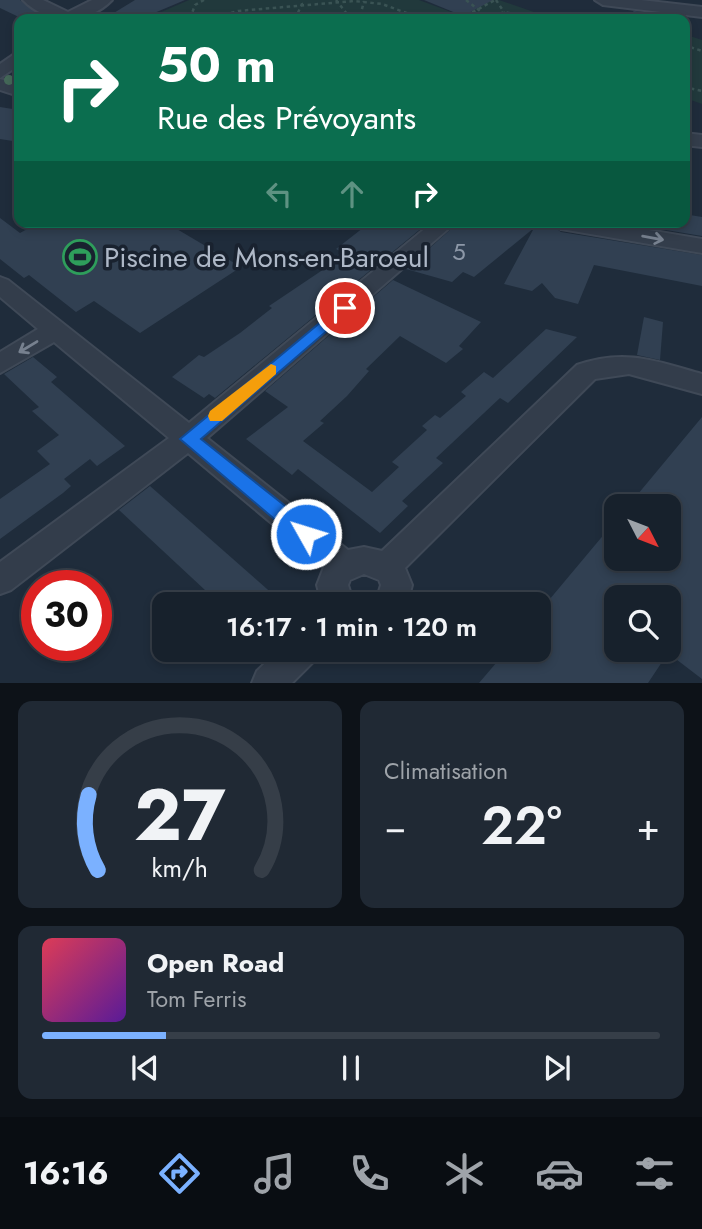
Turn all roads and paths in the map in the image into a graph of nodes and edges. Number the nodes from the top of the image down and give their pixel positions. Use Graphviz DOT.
graph roads {
  1 [pos="31,0"];
  2 [pos="104,0"];
  3 [pos="204,0"];
  4 [pos="466,0"];
  5 [pos="495,0"];
  6 [pos="603,0"];
  7 [pos="337,1"];
  8 [pos="363,1"];
  9 [pos="301,2"];
  10 [pos="478,9"];
  11 [pos="504,12"];
  12 [pos="702,12"];
  13 [pos="58,14"];
  14 [pos="74,14"];
  15 [pos="192,14"];
  16 [pos="229,14"];
  17 [pos="408,14"];
  18 [pos="469,14"];
  19 [pos="483,14"];
  20 [pos="499,14"];
  21 [pos="513,14"];
  22 [pos="14,60"];
  23 [pos="0,73"];
  24 [pos="439,228"];
  25 [pos="596,228"];
  26 [pos="702,246"];
  27 [pos="0,285"];
  28 [pos="55,330"];
  29 [pos="0,364"];
  30 [pos="702,384"];
  31 [pos="188,439"];
  32 [pos="345,566"];
  33 [pos="386,568"];
  34 [pos="0,580"];
  35 [pos="334,592"];
  36 [pos="394,592"];
  37 [pos="290,662"];
  38 [pos="269,683"];
  1 -- 13 [label="street"];
  2 -- 14 [label="street"];
  3 -- 15 [label="path"];
  4 -- 10 [label="path"];
  5 -- 10 [label="path"];
  5 -- 11 [label="path"];
  6 -- 12 [label="street"];
  7 -- 8 [label="path"];
  7 -- 9 [label="path"];
  8 -- 17 [label="path"];
  9 -- 16 [label="path"];
  10 -- 18 [label="path"];
  10 -- 19 [label="path"];
  11 -- 20 [label="path"];
  11 -- 21 [label="path"];
  22 -- 23 [label="street"];
  24 -- 31 [label="street"];
  25 -- 26 [label="street, one-way"];
  27 -- 28 [label="street"];
  28 -- 29 [label="street, one-way"];
  28 -- 31 [label="street"];
  30 -- 33 [label="street"];
  31 -- 32 [label="street"];
  31 -- 34 [label="street"];
  32 -- 33 [label="street"];
  32 -- 35 [label="street"];
  33 -- 36 [label="street"];
  37 -- 38 [label="street"];
}
